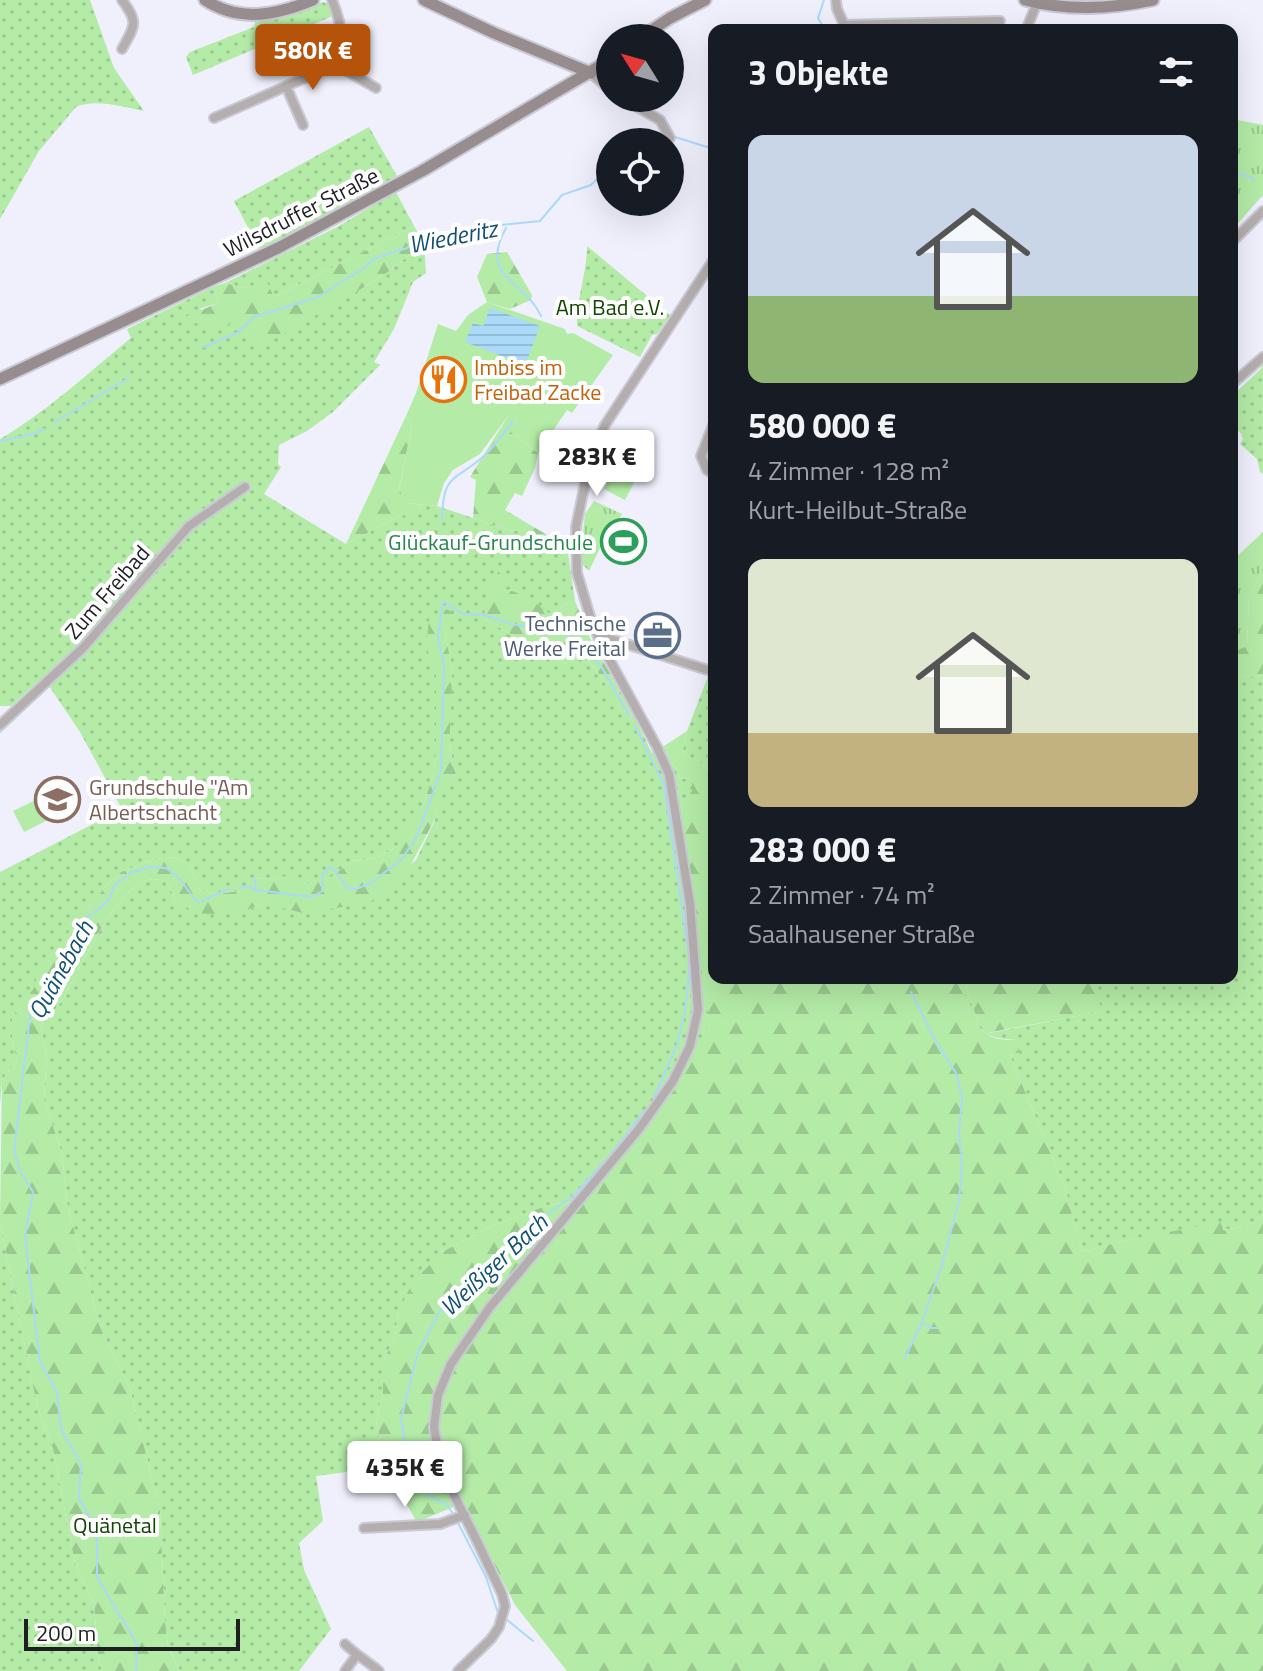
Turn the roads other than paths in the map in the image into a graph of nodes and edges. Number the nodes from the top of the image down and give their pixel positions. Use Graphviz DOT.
graph roads {
  1 [pos="122,0"];
  2 [pos="205,0"];
  3 [pos="313,0"];
  4 [pos="332,0"];
  5 [pos="424,0"];
  6 [pos="705,0"];
  7 [pos="836,0"];
  8 [pos="1153,0"];
  9 [pos="1031,2"];
  10 [pos="1000,21"];
  11 [pos="661,24"];
  12 [pos="843,24"];
  13 [pos="934,24"];
  14 [pos="1027,24"];
  15 [pos="122,49"];
  16 [pos="332,62"];
  17 [pos="596,70"];
  18 [pos="591,73"];
  19 [pos="596,77"];
  20 [pos="286,86"];
  21 [pos="376,88"];
  22 [pos="646,112"];
  23 [pos="214,118"];
  24 [pos="303,125"];
  25 [pos="664,128"];
  26 [pos="1263,211"];
  27 [pos="1238,236"];
  28 [pos="708,268"];
  29 [pos="1263,357"];
  30 [pos="0,379"];
  31 [pos="1238,379"];
  32 [pos="708,438"];
  33 [pos="708,471"];
  34 [pos="245,487"];
  35 [pos="598,635"];
  36 [pos="708,670"];
  37 [pos="0,725"];
  38 [pos="459,1518"];
  39 [pos="364,1528"];
  40 [pos="345,1644"];
  41 [pos="356,1656"];
  42 [pos="345,1671"];
  43 [pos="379,1671"];
  44 [pos="458,1671"];
  1 -- 15 [label="street"];
  2 -- 3 [label="main road"];
  4 -- 16 [label="street"];
  5 -- 18 [label="main road"];
  6 -- 11 [label="main road"];
  7 -- 12 [label="street"];
  8 -- 9 [label="main road"];
  9 -- 14 [label="street"];
  10 -- 13 [label="street"];
  16 -- 20 [label="street"];
  16 -- 21 [label="street"];
  17 -- 18 [label="main road, Wilsdruffer Straße"];
  18 -- 19 [label="street"];
  18 -- 30 [label="main road, Wilsdruffer Straße"];
  20 -- 23 [label="street"];
  20 -- 24 [label="street"];
  22 -- 25 [label="street"];
  26 -- 27 [label="street"];
  28 -- 35 [label="street"];
  29 -- 31 [label="street"];
  32 -- 33 [label="street"];
  34 -- 37 [label="street, Zum Freibad"];
  35 -- 36 [label="street"];
  35 -- 38 [label="street"];
  38 -- 39 [label="street"];
  38 -- 44 [label="street"];
  40 -- 41 [label="street"];
  41 -- 42 [label="street"];
  41 -- 43 [label="street"];
}
